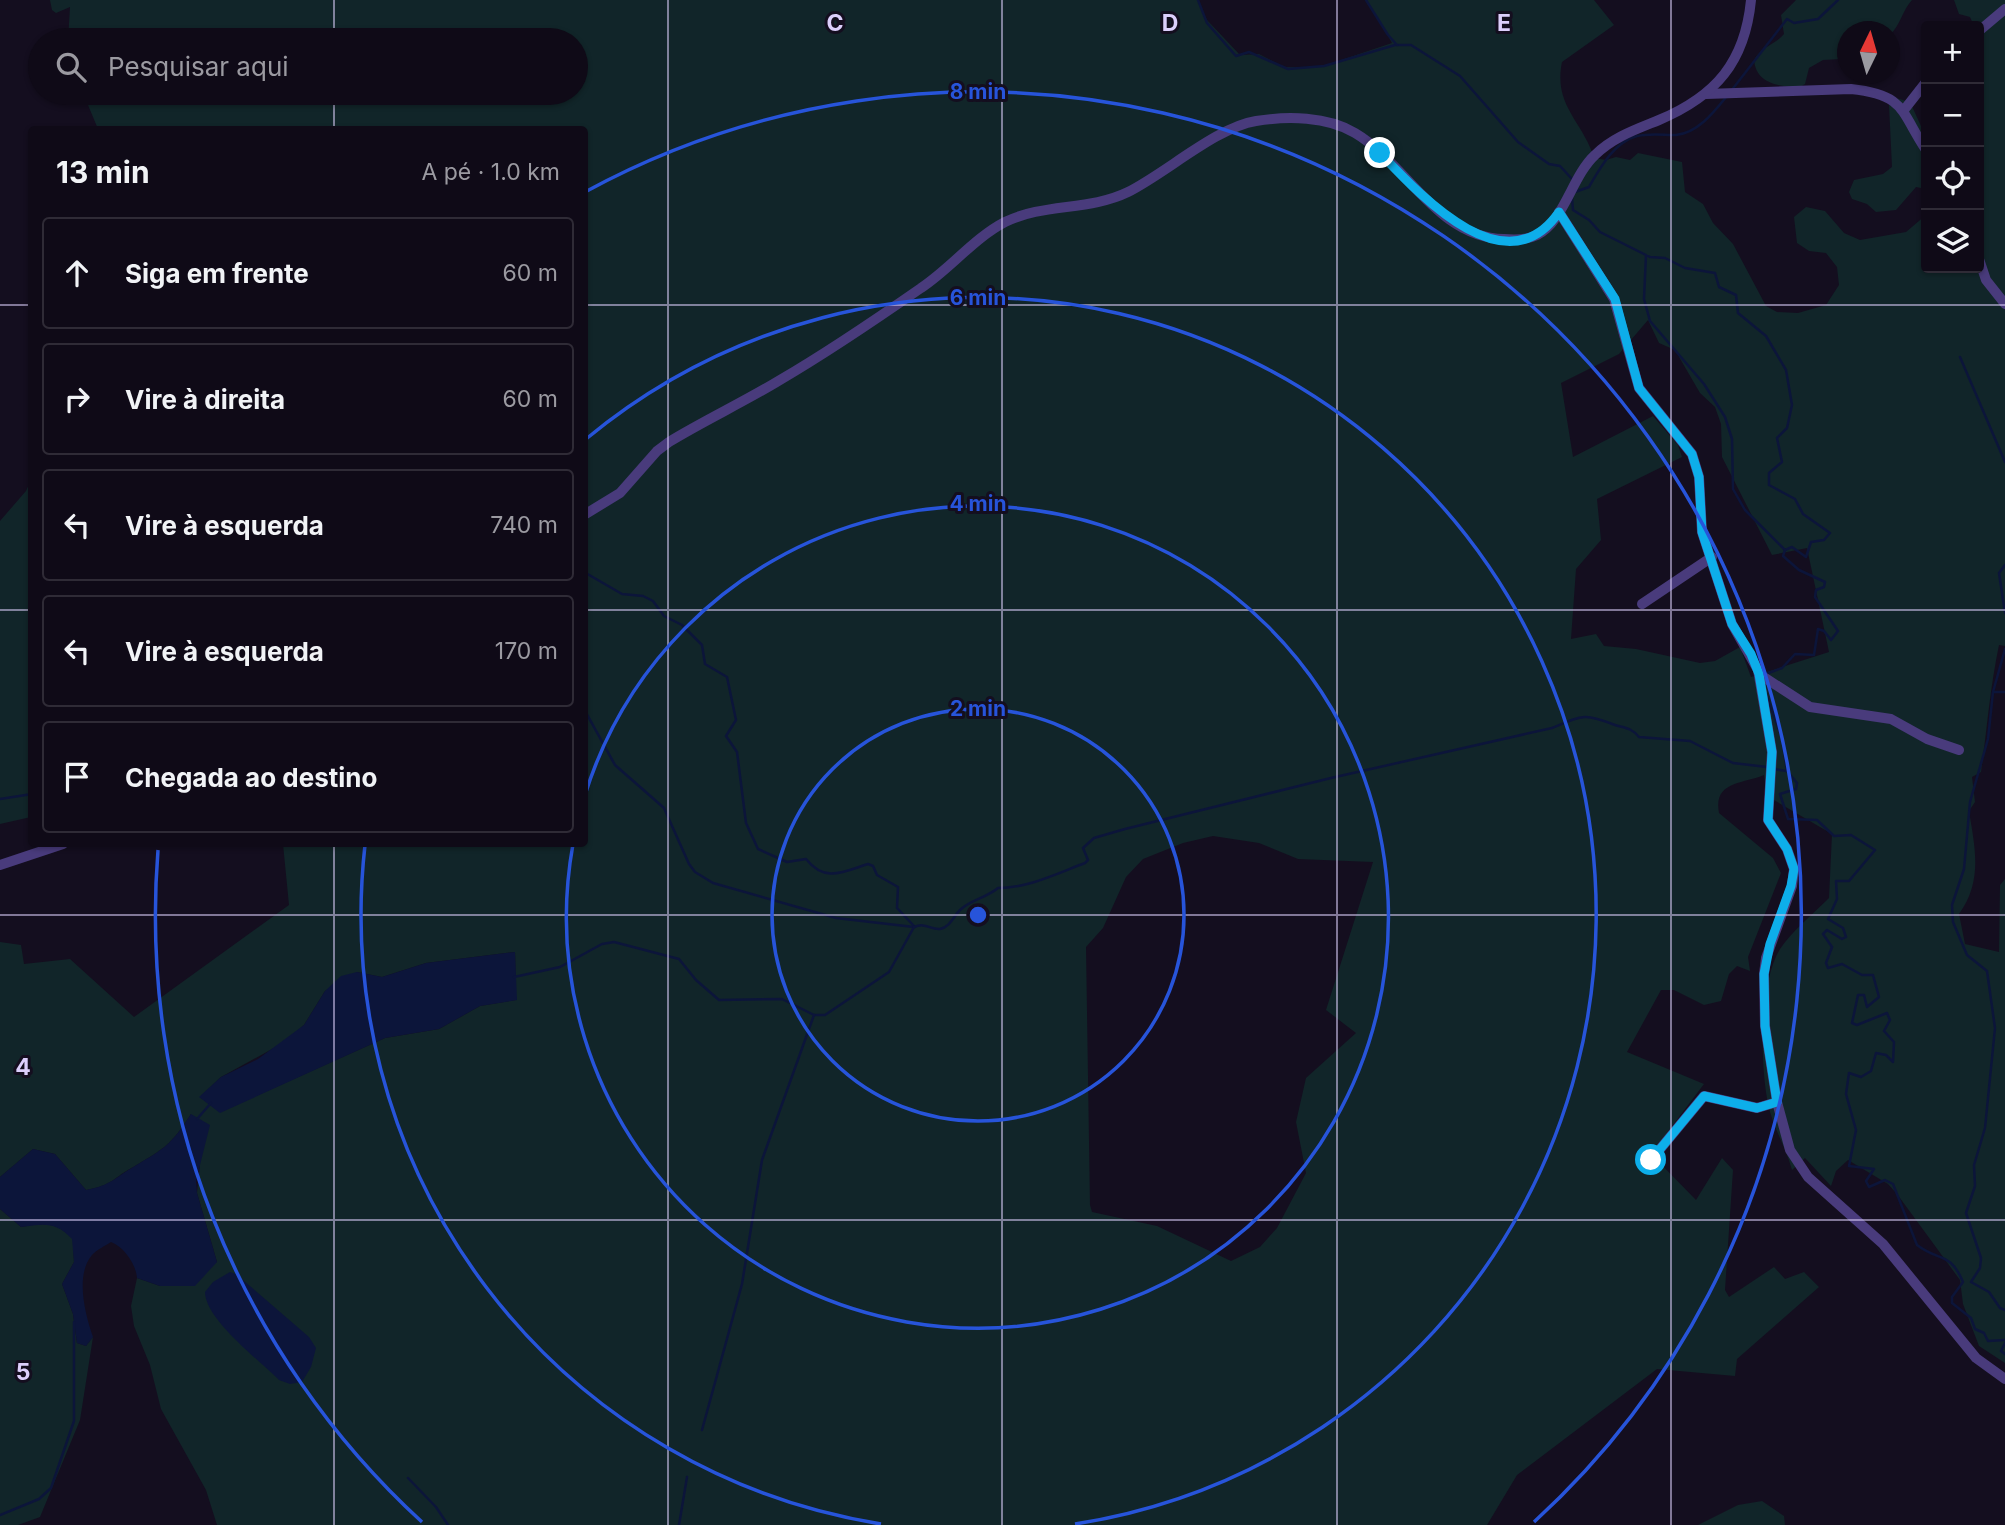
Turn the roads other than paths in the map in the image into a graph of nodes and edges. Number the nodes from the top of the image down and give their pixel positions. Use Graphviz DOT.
graph roads {
  1 [pos="1751,0"];
  2 [pos="2005,9"];
  3 [pos="1984,27"];
  4 [pos="1924,84"];
  5 [pos="1706,94"];
  6 [pos="1904,110"];
  7 [pos="1924,147"];
  8 [pos="1559,212"];
  9 [pos="1984,273"];
  10 [pos="2005,304"];
  11 [pos="588,513"];
  12 [pos="1712,557"];
  13 [pos="1642,604"];
  14 [pos="1759,674"];
  15 [pos="1959,750"];
  16 [pos="54,847"];
  17 [pos="0,865"];
  18 [pos="1777,1102"];
  19 [pos="1651,1160"];
  20 [pos="2005,1379"];
  1 -- 5 [label="street"];
  2 -- 3 [label="street"];
  4 -- 6 [label="street"];
  5 -- 6 [label="street"];
  5 -- 8 [label="street"];
  6 -- 7 [label="street"];
  8 -- 11 [label="street"];
  8 -- 12 [label="street"];
  9 -- 10 [label="street"];
  12 -- 13 [label="street"];
  12 -- 14 [label="street"];
  14 -- 15 [label="street"];
  14 -- 18 [label="street"];
  16 -- 17 [label="street"];
  18 -- 19 [label="street"];
  18 -- 20 [label="street"];
}
